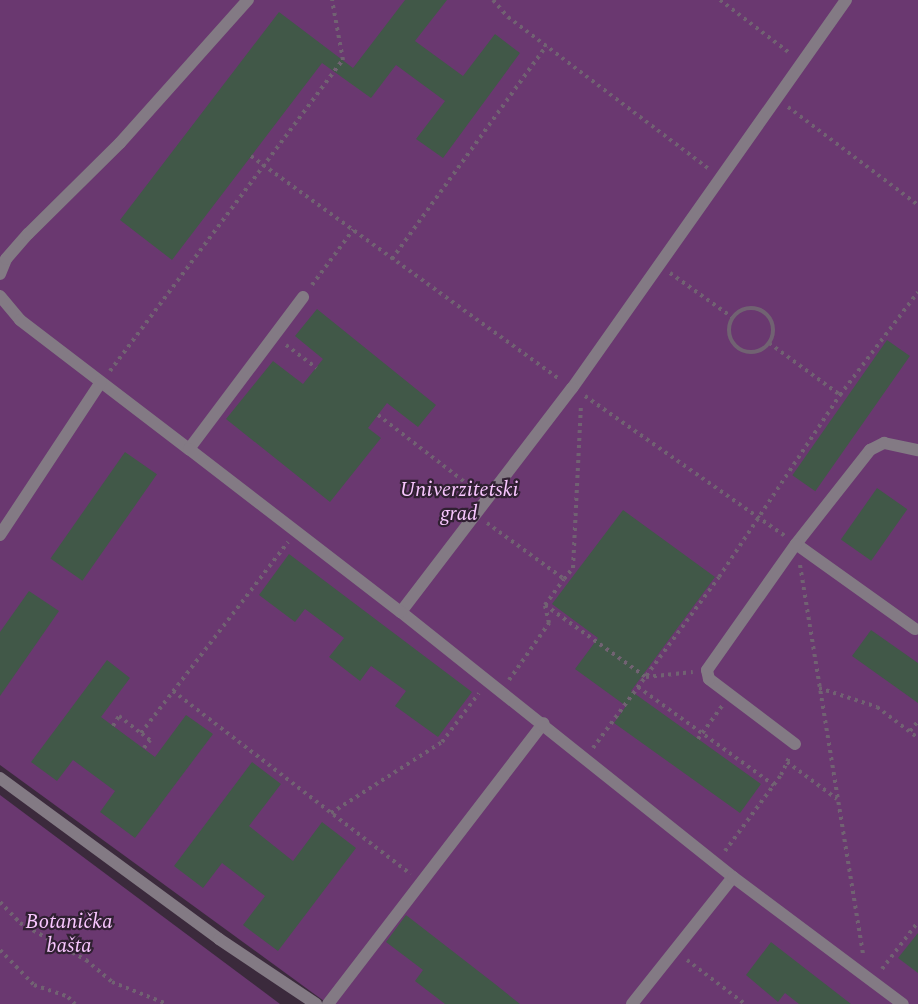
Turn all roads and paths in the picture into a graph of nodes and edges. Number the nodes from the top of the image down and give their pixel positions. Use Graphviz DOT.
graph roads {
  1 [pos="248,0"];
  2 [pos="332,0"];
  3 [pos="493,0"];
  4 [pos="720,0"];
  5 [pos="846,0"];
  6 [pos="546,46"];
  7 [pos="802,62"];
  8 [pos="777,100"];
  9 [pos="251,156"];
  10 [pos="266,166"];
  11 [pos="722,179"];
  12 [pos="918,205"];
  13 [pos="353,230"];
  14 [pos="392,259"];
  15 [pos="660,266"];
  16 [pos="0,274"];
  17 [pos="918,292"];
  18 [pos="0,296"];
  19 [pos="303,297"];
  20 [pos="733,318"];
  21 [pos="274,335"];
  22 [pos="769,343"];
  23 [pos="316,368"];
  24 [pos="101,382"];
  25 [pos="572,388"];
  26 [pos="840,395"];
  27 [pos="378,415"];
  28 [pos="189,448"];
  29 [pos="918,450"];
  30 [pos="489,500"];
  31 [pos="757,515"];
  32 [pos="477,516"];
  33 [pos="298,530"];
  34 [pos="0,535"];
  35 [pos="796,544"];
  36 [pos="564,579"];
  37 [pos="545,605"];
  38 [pos="400,612"];
  39 [pos="915,629"];
  40 [pos="706,670"];
  41 [pos="646,676"];
  42 [pos="488,680"];
  43 [pos="638,686"];
  44 [pos="819,688"];
  45 [pos="173,691"];
  46 [pos="502,691"];
  47 [pos="730,695"];
  48 [pos="918,721"];
  49 [pos="544,723"];
  50 [pos="113,726"];
  51 [pos="910,731"];
  52 [pos="141,733"];
  53 [pos="702,733"];
  54 [pos="918,738"];
  55 [pos="698,739"];
  56 [pos="795,744"];
  57 [pos="144,748"];
  58 [pos="586,758"];
  59 [pos="787,762"];
  60 [pos="0,778"];
  61 [pos="774,785"];
  62 [pos="837,799"];
  63 [pos="331,813"];
  64 [pos="716,863"];
  65 [pos="733,877"];
  66 [pos="421,882"];
  67 [pos="0,902"];
  68 [pos="918,922"];
  69 [pos="0,950"];
  70 [pos="675,950"];
  71 [pos="870,978"];
  72 [pos="75,1004"];
  73 [pos="167,1004"];
  74 [pos="316,1004"];
  75 [pos="328,1004"];
  76 [pos="632,1004"];
  77 [pos="745,1004"];
  78 [pos="903,1004"];
  1 -- 16 [label="street"];
  2 -- 10 [label="path"];
  3 -- 6 [label="path"];
  4 -- 7 [label="path"];
  5 -- 7 [label="street"];
  6 -- 11 [label="path"];
  6 -- 14 [label="path"];
  7 -- 8 [label="street"];
  8 -- 11 [label="street"];
  8 -- 12 [label="path"];
  9 -- 10 [label="path"];
  10 -- 13 [label="path"];
  10 -- 24 [label="path"];
  11 -- 15 [label="street"];
  13 -- 14 [label="path"];
  13 -- 19 [label="path"];
  14 -- 25 [label="path"];
  15 -- 20 [label="path"];
  15 -- 25 [label="street"];
  17 -- 26 [label="path"];
  18 -- 24 [label="street"];
  19 -- 21 [label="street"];
  20 -- 22 [label="path"];
  20 -- 22 [label="path"];
  21 -- 23 [label="path"];
  21 -- 28 [label="street"];
  22 -- 26 [label="path"];
  24 -- 28 [label="street"];
  24 -- 34 [label="street"];
  25 -- 30 [label="street"];
  26 -- 31 [label="path"];
  27 -- 30 [label="path"];
  28 -- 33 [label="street"];
  29 -- 35 [label="street"];
  30 -- 32 [label="street"];
  31 -- 35 [label="path"];
  31 -- 36 [label="path"];
  31 -- 41 [label="path"];
  32 -- 36 [label="path"];
  32 -- 38 [label="street"];
  33 -- 38 [label="street"];
  33 -- 45 [label="path"];
  35 -- 39 [label="street"];
  35 -- 40 [label="street"];
  35 -- 44 [label="path"];
  36 -- 37 [label="path"];
  37 -- 41 [label="path"];
  37 -- 46 [label="path"];
  38 -- 42 [label="street"];
  40 -- 41 [label="path"];
  40 -- 47 [label="street"];
  41 -- 43 [label="path"];
  42 -- 46 [label="street"];
  42 -- 63 [label="path"];
  43 -- 53 [label="path"];
  43 -- 58 [label="path"];
  44 -- 51 [label="path"];
  44 -- 62 [label="path"];
  45 -- 52 [label="path"];
  45 -- 63 [label="path"];
  46 -- 49 [label="street"];
  47 -- 53 [label="path"];
  47 -- 56 [label="street"];
  48 -- 51 [label="path"];
  49 -- 58 [label="street"];
  49 -- 66 [label="street"];
  50 -- 52 [label="path"];
  51 -- 54 [label="path"];
  52 -- 57 [label="path"];
  53 -- 55 [label="path"];
  53 -- 61 [label="path"];
  56 -- 59 [label="path"];
  58 -- 64 [label="street"];
  59 -- 61 [label="path"];
  59 -- 62 [label="path"];
  60 -- 74 [label="street"];
  61 -- 64 [label="path"];
  62 -- 71 [label="path"];
  63 -- 66 [label="path"];
  64 -- 65 [label="street"];
  65 -- 70 [label="street"];
  65 -- 71 [label="street"];
  66 -- 75 [label="street"];
  67 -- 73 [label="path"];
  68 -- 71 [label="path"];
  69 -- 72 [label="path"];
  70 -- 76 [label="street"];
  70 -- 77 [label="path"];
  71 -- 78 [label="street"];
}
